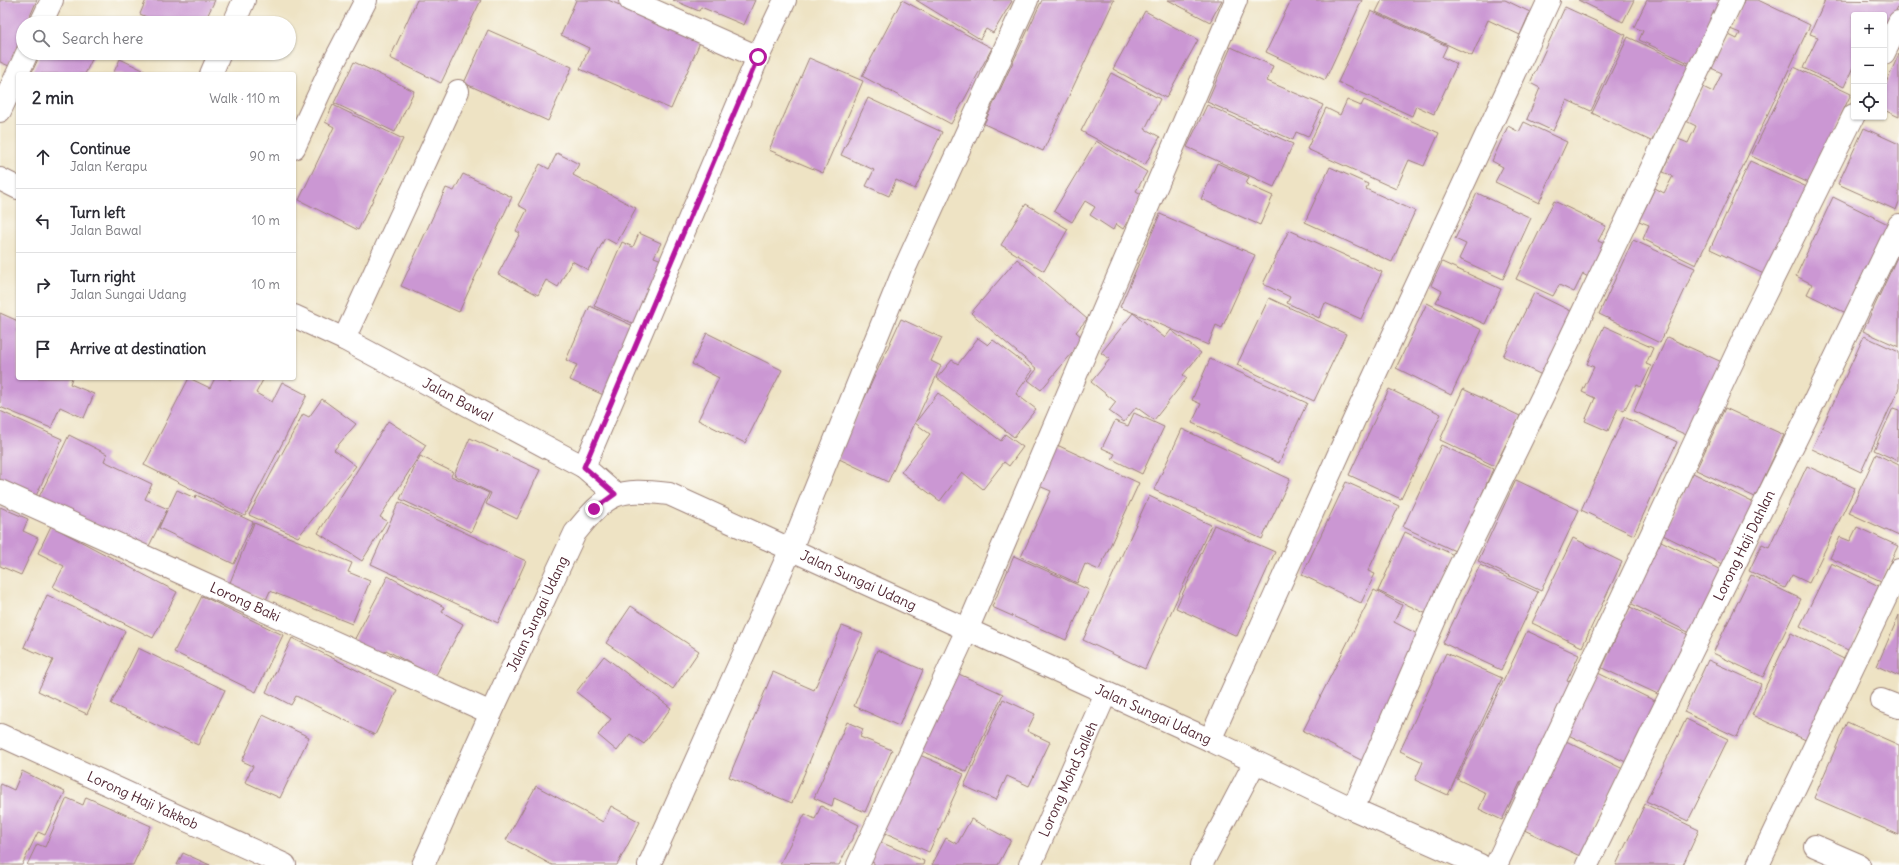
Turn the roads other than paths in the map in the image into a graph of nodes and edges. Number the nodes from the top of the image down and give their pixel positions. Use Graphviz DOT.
graph roads {
  1 [pos="52,0"];
  2 [pos="244,0"];
  3 [pos="366,0"];
  4 [pos="630,0"];
  5 [pos="785,0"];
  6 [pos="1027,0"];
  7 [pos="1236,0"];
  8 [pos="1549,0"];
  9 [pos="1732,0"];
  10 [pos="44,16"];
  11 [pos="237,16"];
  12 [pos="1899,22"];
  13 [pos="1886,48"];
  14 [pos="758,57"];
  15 [pos="24,60"];
  16 [pos="217,60"];
  17 [pos="18,72"];
  18 [pos="212,72"];
  19 [pos="16,77"];
  20 [pos="458,91"];
  21 [pos="0,111"];
  22 [pos="1852,120"];
  23 [pos="296,144"];
  24 [pos="0,179"];
  25 [pos="16,187"];
  26 [pos="1899,225"];
  27 [pos="296,317"];
  28 [pos="344,339"];
  29 [pos="584,467"];
  30 [pos="0,491"];
  31 [pos="615,494"];
  32 [pos="791,549"];
  33 [pos="1899,570"];
  34 [pos="967,630"];
  35 [pos="1106,693"];
  36 [pos="491,713"];
  37 [pos="0,735"];
  38 [pos="1210,740"];
  39 [pos="1255,762"];
  40 [pos="1353,809"];
  41 [pos="1815,846"];
  42 [pos="285,865"];
  43 [pos="423,865"];
  44 [pos="649,865"];
  45 [pos="858,865"];
  46 [pos="1030,865"];
  47 [pos="1202,865"];
  48 [pos="1480,865"];
  49 [pos="1496,865"];
  50 [pos="1587,865"];
  51 [pos="1758,865"];
  52 [pos="1859,865"];
  1 -- 10 [label="street"];
  2 -- 11 [label="street"];
  3 -- 23 [label="street"];
  4 -- 14 [label="street"];
  5 -- 14 [label="street"];
  6 -- 32 [label="street"];
  7 -- 34 [label="street"];
  8 -- 38 [label="street"];
  9 -- 40 [label="street"];
  12 -- 13 [label="street"];
  14 -- 29 [label="street"];
  15 -- 17 [label="street"];
  16 -- 18 [label="street"];
  19 -- 21 [label="street"];
  20 -- 28 [label="street"];
  22 -- 49 [label="street"];
  24 -- 25 [label="street"];
  26 -- 50 [label="street, Lorong Haji Dahlan"];
  27 -- 28 [label="street, Jalan Bawal"];
  28 -- 29 [label="street, Jalan Bawal"];
  29 -- 31 [label="street, Jalan Bawal"];
  30 -- 36 [label="street, Lorong Baki"];
  31 -- 32 [label="street, Jalan Sungai Udang"];
  31 -- 36 [label="street, Jalan Sungai Udang"];
  32 -- 34 [label="street, Jalan Sungai Udang"];
  32 -- 44 [label="street"];
  33 -- 51 [label="street"];
  34 -- 35 [label="street, Jalan Sungai Udang"];
  34 -- 45 [label="street"];
  35 -- 38 [label="street, Jalan Sungai Udang"];
  35 -- 46 [label="street, Lorong Mohd Salleh"];
  36 -- 43 [label="street, Jalan Sungai Udang"];
  37 -- 42 [label="street, Lorong Haji Yakkob"];
  38 -- 39 [label="street, Jalan Sungai Udang"];
  39 -- 40 [label="street, Jalan Sungai Udang"];
  39 -- 47 [label="street"];
  40 -- 48 [label="street, Jalan Sungai Udang"];
  41 -- 52 [label="street"];
}
